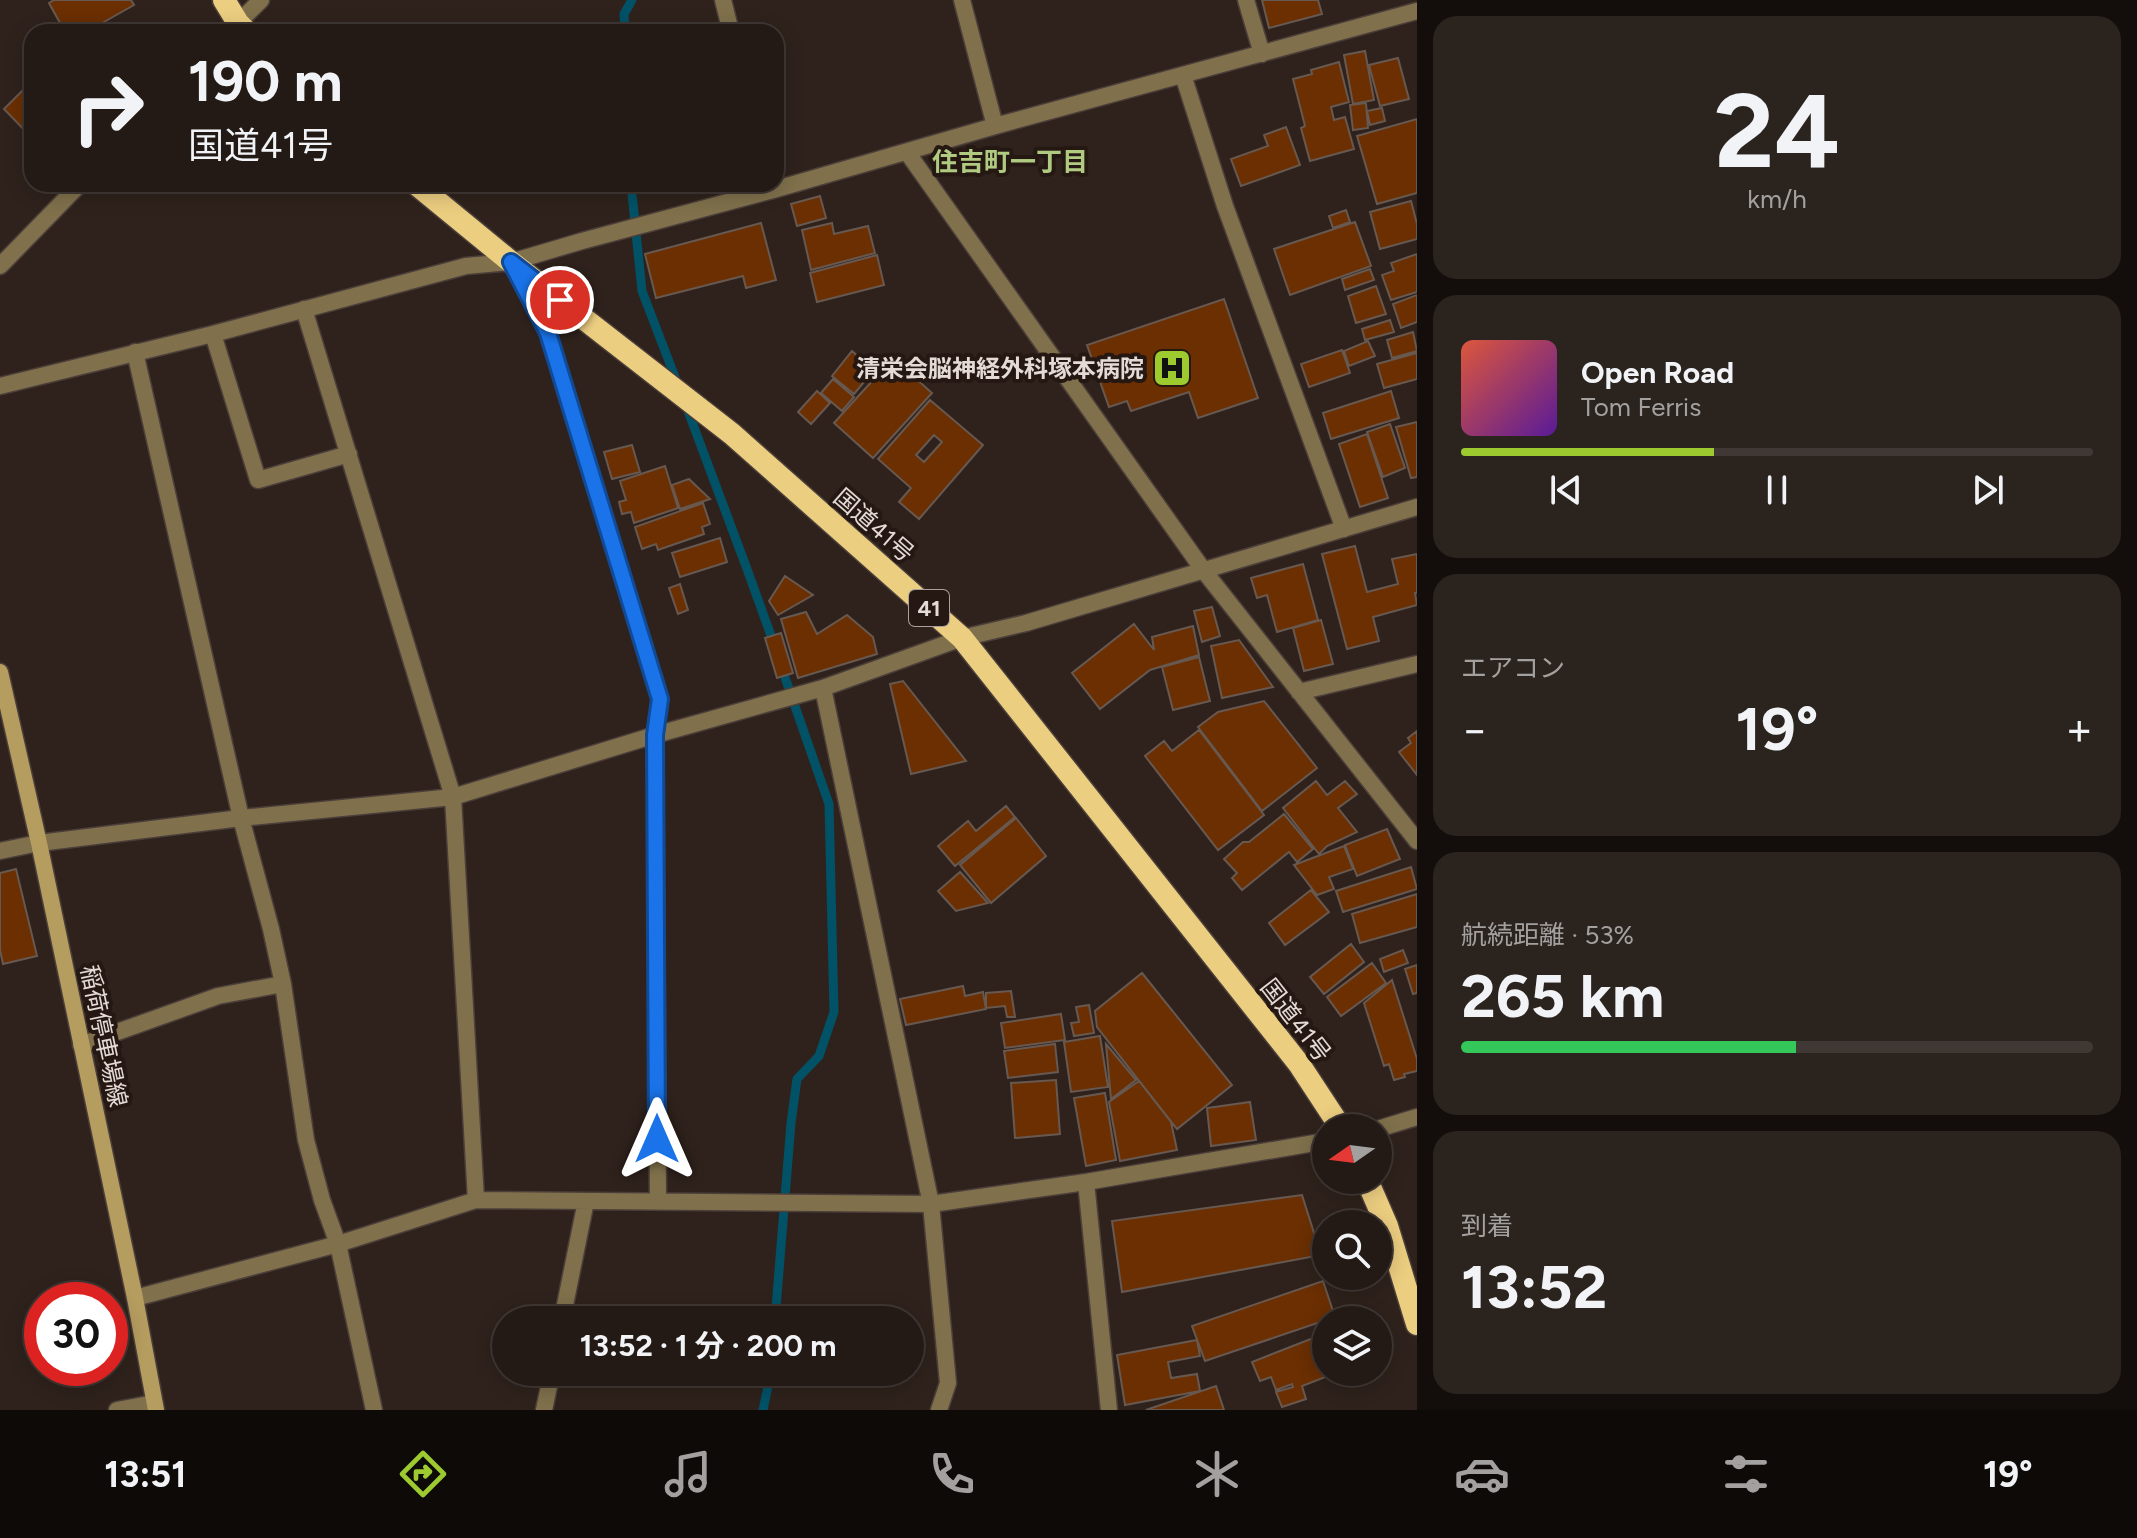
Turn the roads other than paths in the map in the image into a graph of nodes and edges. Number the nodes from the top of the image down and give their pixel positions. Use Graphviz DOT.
graph roads {
  1 [pos="224,0"];
  2 [pos="261,0"];
  3 [pos="723,0"];
  4 [pos="962,0"];
  5 [pos="1246,0"];
  6 [pos="1417,11"];
  7 [pos="236,24"];
  8 [pos="242,24"];
  9 [pos="729,24"];
  10 [pos="1262,54"];
  11 [pos="1183,75"];
  12 [pos="995,126"];
  13 [pos="907,152"];
  14 [pos="784,184"];
  15 [pos="72,192"];
  16 [pos="426,192"];
  17 [pos="755,192"];
  18 [pos="511,262"];
  19 [pos="0,266"];
  20 [pos="304,309"];
  21 [pos="213,334"];
  22 [pos="135,352"];
  23 [pos="0,386"];
  24 [pos="349,454"];
  25 [pos="1417,507"];
  26 [pos="1344,529"];
  27 [pos="1204,571"];
  28 [pos="962,638"];
  29 [pos="1417,664"];
  30 [pos="0,672"];
  31 [pos="823,688"];
  32 [pos="1299,692"];
  33 [pos="655,735"];
  34 [pos="453,797"];
  35 [pos="241,818"];
  36 [pos="1417,841"];
  37 [pos="39,843"];
  38 [pos="0,851"];
  39 [pos="283,984"];
  40 [pos="81,1045"];
  41 [pos="1332,1114"];
  42 [pos="1417,1117"];
  43 [pos="1392,1125"];
  44 [pos="1312,1143"];
  45 [pos="1086,1182"];
  46 [pos="1373,1194"];
  47 [pos="476,1200"];
  48 [pos="586,1201"];
  49 [pos="658,1201"];
  50 [pos="931,1204"];
  51 [pos="338,1244"];
  52 [pos="135,1298"];
  53 [pos="565,1306"];
  54 [pos="1417,1324"];
  55 [pos="549,1386"];
  56 [pos="155,1406"];
  57 [pos="117,1410"];
  58 [pos="374,1410"];
  59 [pos="544,1410"];
  60 [pos="939,1410"];
  61 [pos="1109,1410"];
  1 -- 7 [label="highway"];
  2 -- 8 [label="street"];
  3 -- 9 [label="street"];
  4 -- 12 [label="street"];
  5 -- 10 [label="street"];
  6 -- 10 [label="street"];
  10 -- 11 [label="street"];
  11 -- 12 [label="street"];
  11 -- 26 [label="street"];
  12 -- 13 [label="street"];
  13 -- 14 [label="street"];
  13 -- 27 [label="street"];
  15 -- 19 [label="street"];
  16 -- 18 [label="highway, 国道41号 / 41"];
  17 -- 18 [label="street"];
  18 -- 20 [label="street"];
  18 -- 28 [label="highway, 国道41号 / 41"];
  18 -- 33 [label="street"];
  20 -- 21 [label="street"];
  20 -- 24 [label="street"];
  21 -- 22 [label="street"];
  21 -- 24 [label="street"];
  22 -- 23 [label="street"];
  22 -- 35 [label="street"];
  24 -- 34 [label="street"];
  25 -- 26 [label="street"];
  26 -- 27 [label="street"];
  27 -- 28 [label="street"];
  27 -- 32 [label="street"];
  28 -- 31 [label="street"];
  28 -- 41 [label="highway, 国道41号 / 41"];
  29 -- 32 [label="street"];
  30 -- 37 [label="main road, 稲荷停車場線"];
  31 -- 33 [label="street"];
  31 -- 50 [label="street"];
  32 -- 36 [label="street"];
  33 -- 34 [label="street"];
  33 -- 49 [label="street"];
  34 -- 35 [label="street"];
  34 -- 47 [label="street"];
  35 -- 37 [label="street"];
  35 -- 39 [label="street"];
  37 -- 38 [label="street"];
  37 -- 40 [label="main road, 稲荷停車場線"];
  39 -- 40 [label="street"];
  39 -- 51 [label="street"];
  40 -- 52 [label="main road, 稲荷停車場線"];
  42 -- 43 [label="street"];
  44 -- 45 [label="street"];
  45 -- 50 [label="street"];
  45 -- 61 [label="street"];
  46 -- 54 [label="highway"];
  47 -- 48 [label="street"];
  47 -- 51 [label="street"];
  48 -- 49 [label="street"];
  48 -- 53 [label="street"];
  49 -- 50 [label="street"];
  50 -- 60 [label="street"];
  51 -- 52 [label="street"];
  51 -- 58 [label="street"];
  52 -- 56 [label="main road, 稲荷停車場線"];
  55 -- 59 [label="street"];
  56 -- 57 [label="street"];
}
